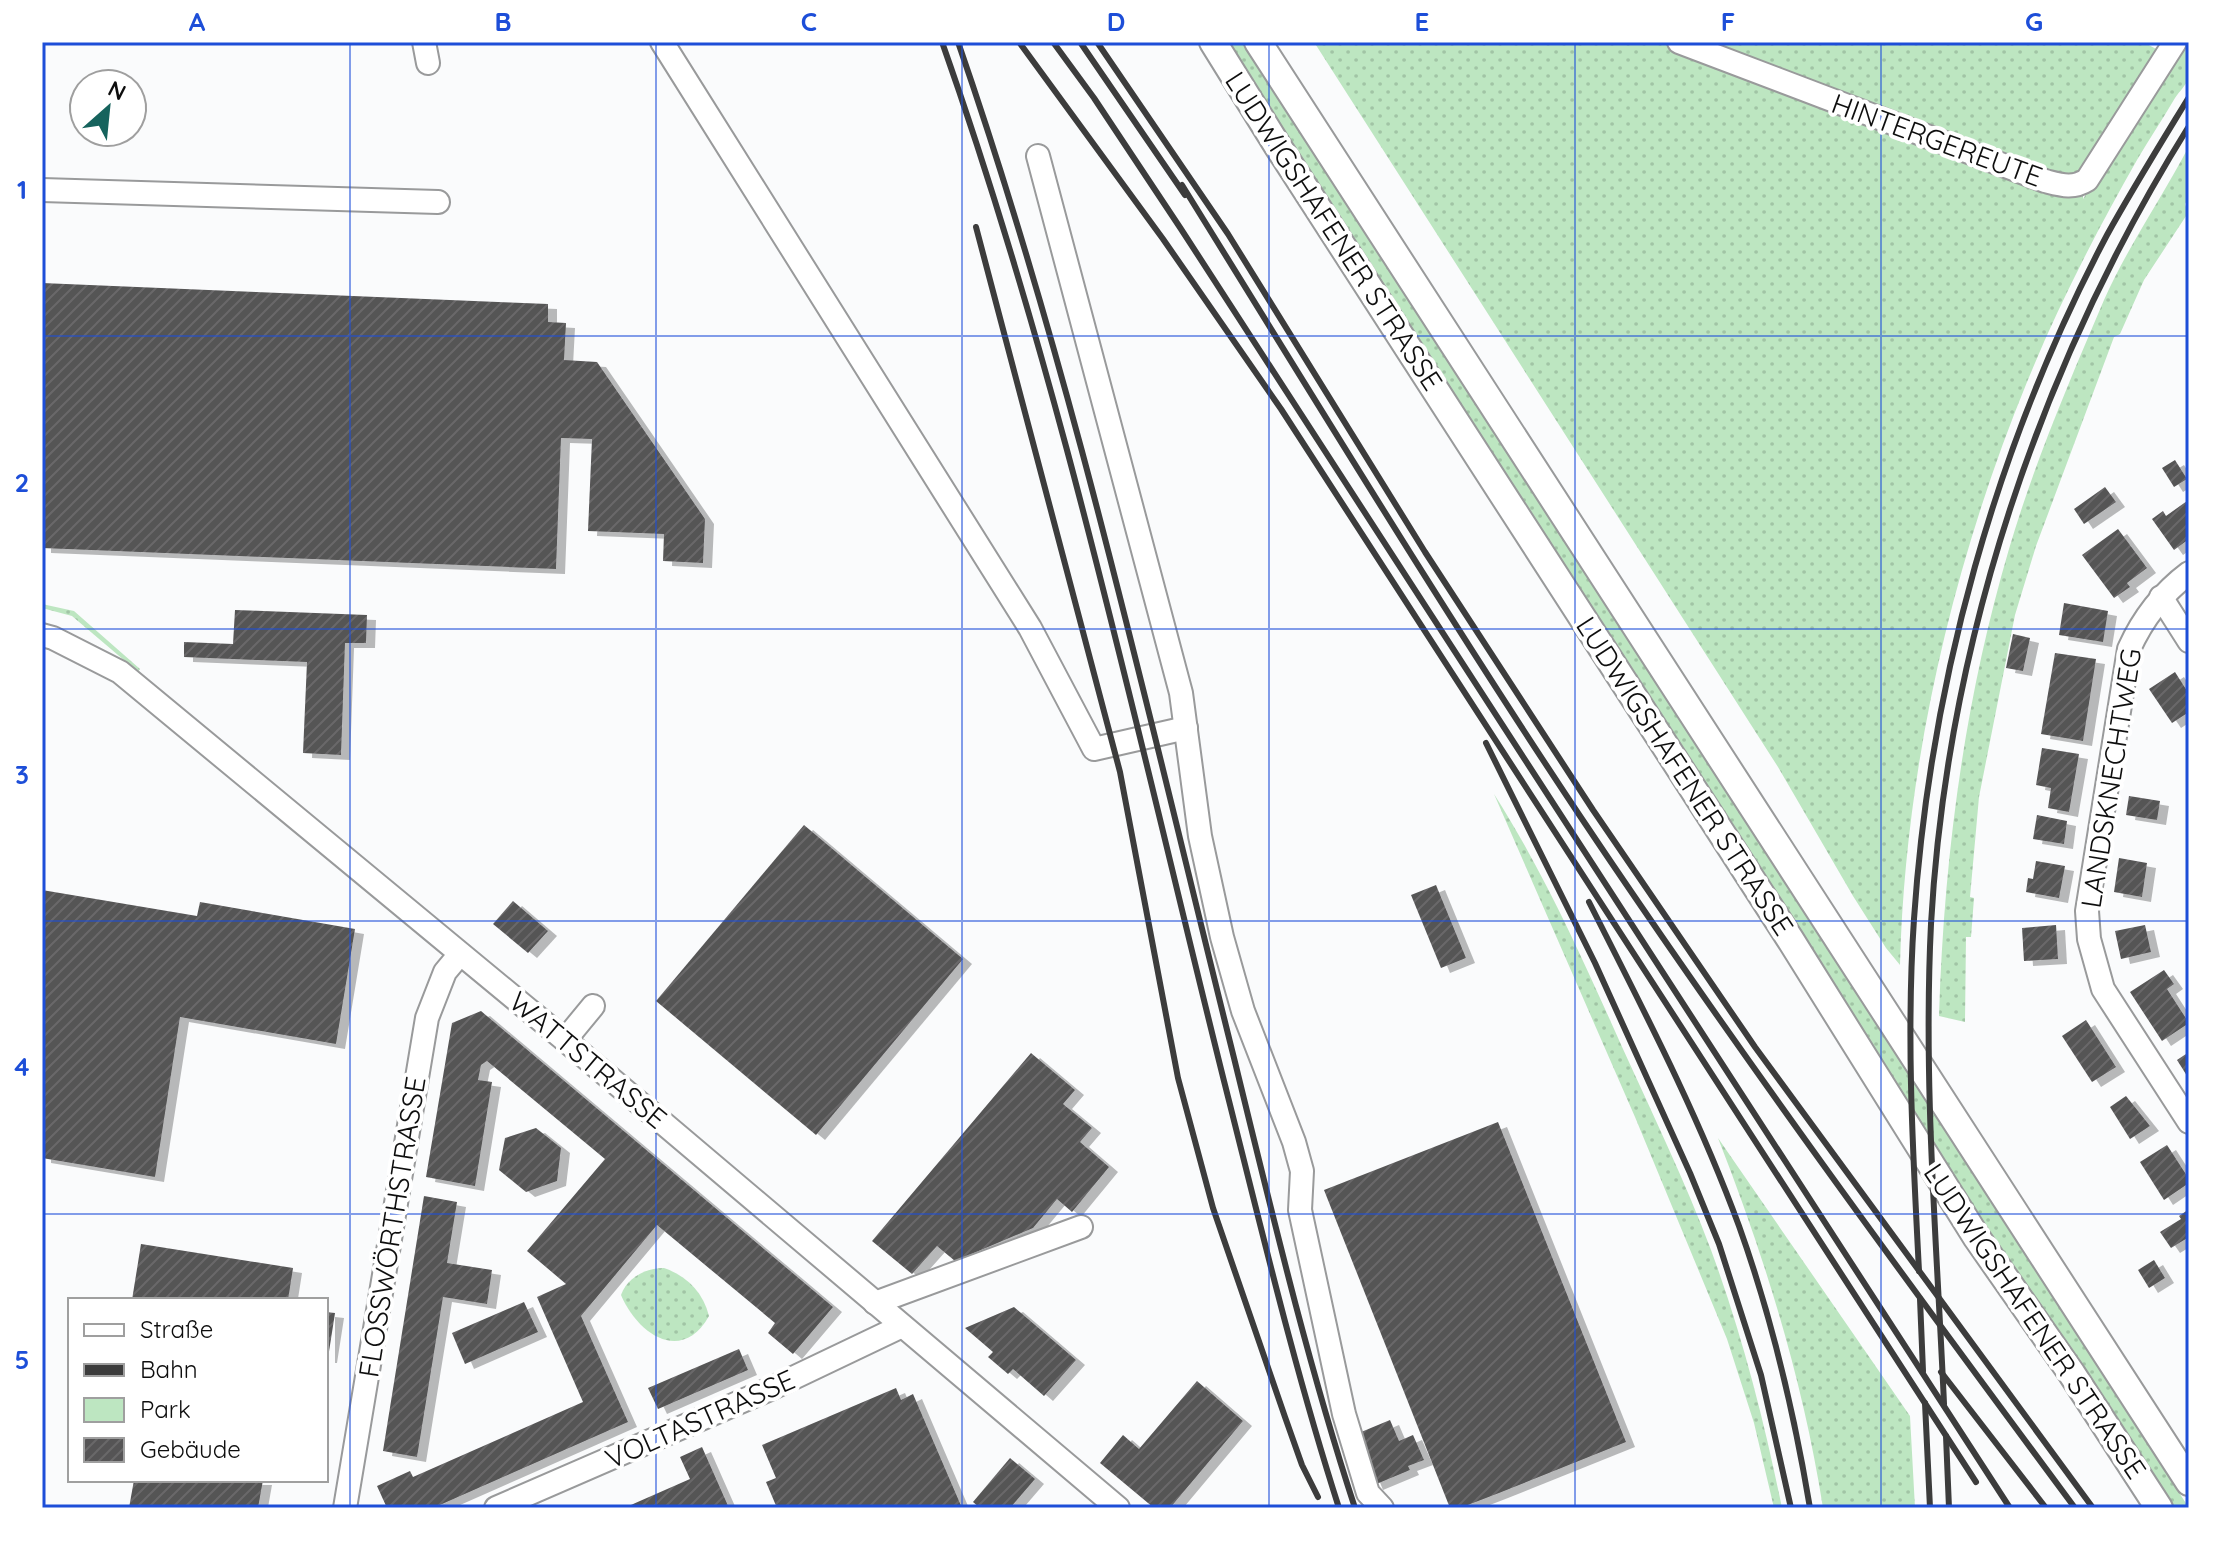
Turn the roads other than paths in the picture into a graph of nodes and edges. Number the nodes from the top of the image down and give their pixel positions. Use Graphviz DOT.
graph roads {
  1 [pos="662,42"];
  2 [pos="1213,42"];
  3 [pos="1258,42"];
  4 [pos="1679,42"];
  5 [pos="2175,42"];
  6 [pos="1038,156"];
  7 [pos="42,190"];
  8 [pos="438,202"];
  9 [pos="2189,573"];
  10 [pos="2161,597"];
  11 [pos="42,635"];
  12 [pos="2189,641"];
  13 [pos="1186,728"];
  14 [pos="460,954"];
  15 [pos="593,1006"];
  16 [pos="565,1040"];
  17 [pos="2189,1122"];
  18 [pos="1081,1227"];
  19 [pos="875,1303"];
  20 [pos="902,1326"];
  21 [pos="2189,1482"];
  22 [pos="345,1508"];
  23 [pos="496,1508"];
  24 [pos="1118,1508"];
  25 [pos="1382,1508"];
  26 [pos="2159,1508"];
  1 -- 13 [label="street"];
  2 -- 26 [label="main road, LUDWIGSHAFENER STRASSE"];
  3 -- 21 [label="main road, LUDWIGSHAFENER STRASSE"];
  4 -- 5 [label="street, HINTERGEREUTE"];
  6 -- 13 [label="street"];
  7 -- 8 [label="street"];
  9 -- 10 [label="street, LANDSKNECHTWEG"];
  10 -- 12 [label="street"];
  10 -- 17 [label="street, LANDSKNECHTWEG"];
  11 -- 14 [label="street, WATTSTRASSE"];
  13 -- 25 [label="street"];
  14 -- 16 [label="street, WATTSTRASSE"];
  14 -- 22 [label="street, FLOSSWÖRTHSTRASSE"];
  15 -- 16 [label="street"];
  16 -- 19 [label="street, WATTSTRASSE"];
  18 -- 19 [label="street"];
  19 -- 20 [label="street, WATTSTRASSE"];
  20 -- 23 [label="street, VOLTASTRASSE"];
  20 -- 24 [label="street, WATTSTRASSE"];
}
